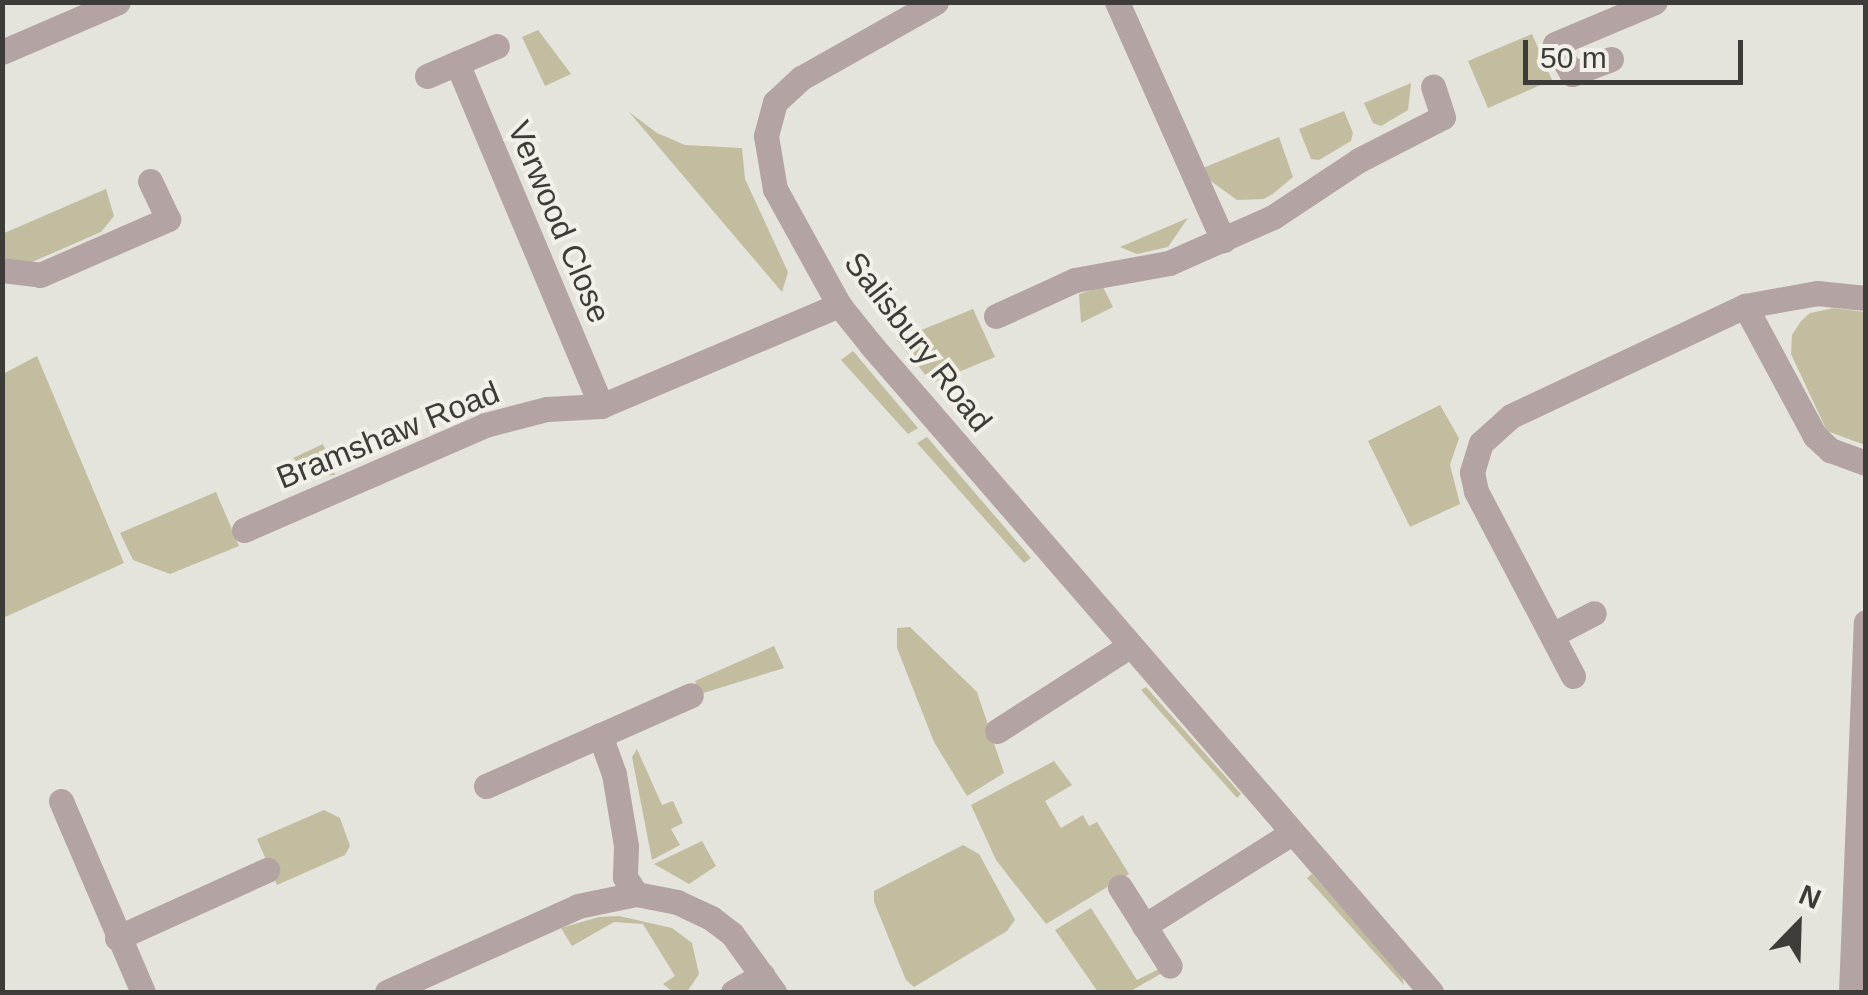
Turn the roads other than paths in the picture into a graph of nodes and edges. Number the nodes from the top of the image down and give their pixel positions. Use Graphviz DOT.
graph roads {
  1 [pos="118,2"];
  2 [pos="1117,2"];
  3 [pos="1655,2"];
  4 [pos="929,4"];
  5 [pos="496,46"];
  6 [pos="2,52"];
  7 [pos="1610,59"];
  8 [pos="457,63"];
  9 [pos="428,76"];
  10 [pos="1433,88"];
  11 [pos="150,181"];
  12 [pos="1223,240"];
  13 [pos="2,270"];
  14 [pos="1866,298"];
  15 [pos="839,305"];
  16 [pos="1745,306"];
  17 [pos="996,316"];
  18 [pos="601,406"];
  19 [pos="1866,462"];
  20 [pos="244,530"];
  21 [pos="1594,613"];
  22 [pos="1866,622"];
  23 [pos="1552,635"];
  24 [pos="1128,647"];
  25 [pos="1573,676"];
  26 [pos="691,694"];
  27 [pos="996,730"];
  28 [pos="600,735"];
  29 [pos="486,786"];
  30 [pos="61,801"];
  31 [pos="1290,834"];
  32 [pos="266,870"];
  33 [pos="1120,886"];
  34 [pos="636,894"];
  35 [pos="1144,926"];
  36 [pos="117,938"];
  37 [pos="1170,966"];
  38 [pos="768,984"];
  39 [pos="143,992"];
  40 [pos="387,992"];
  41 [pos="733,992"];
  42 [pos="1431,992"];
  43 [pos="1851,992"];
  1 -- 6 [label="street"];
  2 -- 12 [label="street"];
  3 -- 7 [label="street"];
  4 -- 15 [label="street, Salisbury Road"];
  5 -- 8 [label="street"];
  8 -- 9 [label="street"];
  8 -- 18 [label="street, Verwood Close"];
  10 -- 12 [label="street"];
  11 -- 13 [label="street"];
  12 -- 17 [label="street"];
  14 -- 16 [label="street"];
  15 -- 18 [label="street, Bramshaw Road"];
  15 -- 24 [label="street, Salisbury Road"];
  16 -- 19 [label="street"];
  16 -- 23 [label="street"];
  18 -- 20 [label="street, Bramshaw Road"];
  21 -- 23 [label="street"];
  22 -- 43 [label="street"];
  23 -- 25 [label="street"];
  24 -- 27 [label="street"];
  24 -- 31 [label="street, Salisbury Road"];
  26 -- 28 [label="street"];
  28 -- 29 [label="street"];
  28 -- 34 [label="street"];
  30 -- 36 [label="street"];
  31 -- 35 [label="street"];
  31 -- 42 [label="street, Salisbury Road"];
  32 -- 36 [label="street"];
  33 -- 35 [label="street"];
  34 -- 38 [label="street"];
  34 -- 40 [label="street"];
  35 -- 37 [label="street"];
  36 -- 39 [label="street"];
  38 -- 41 [label="street"];
}
